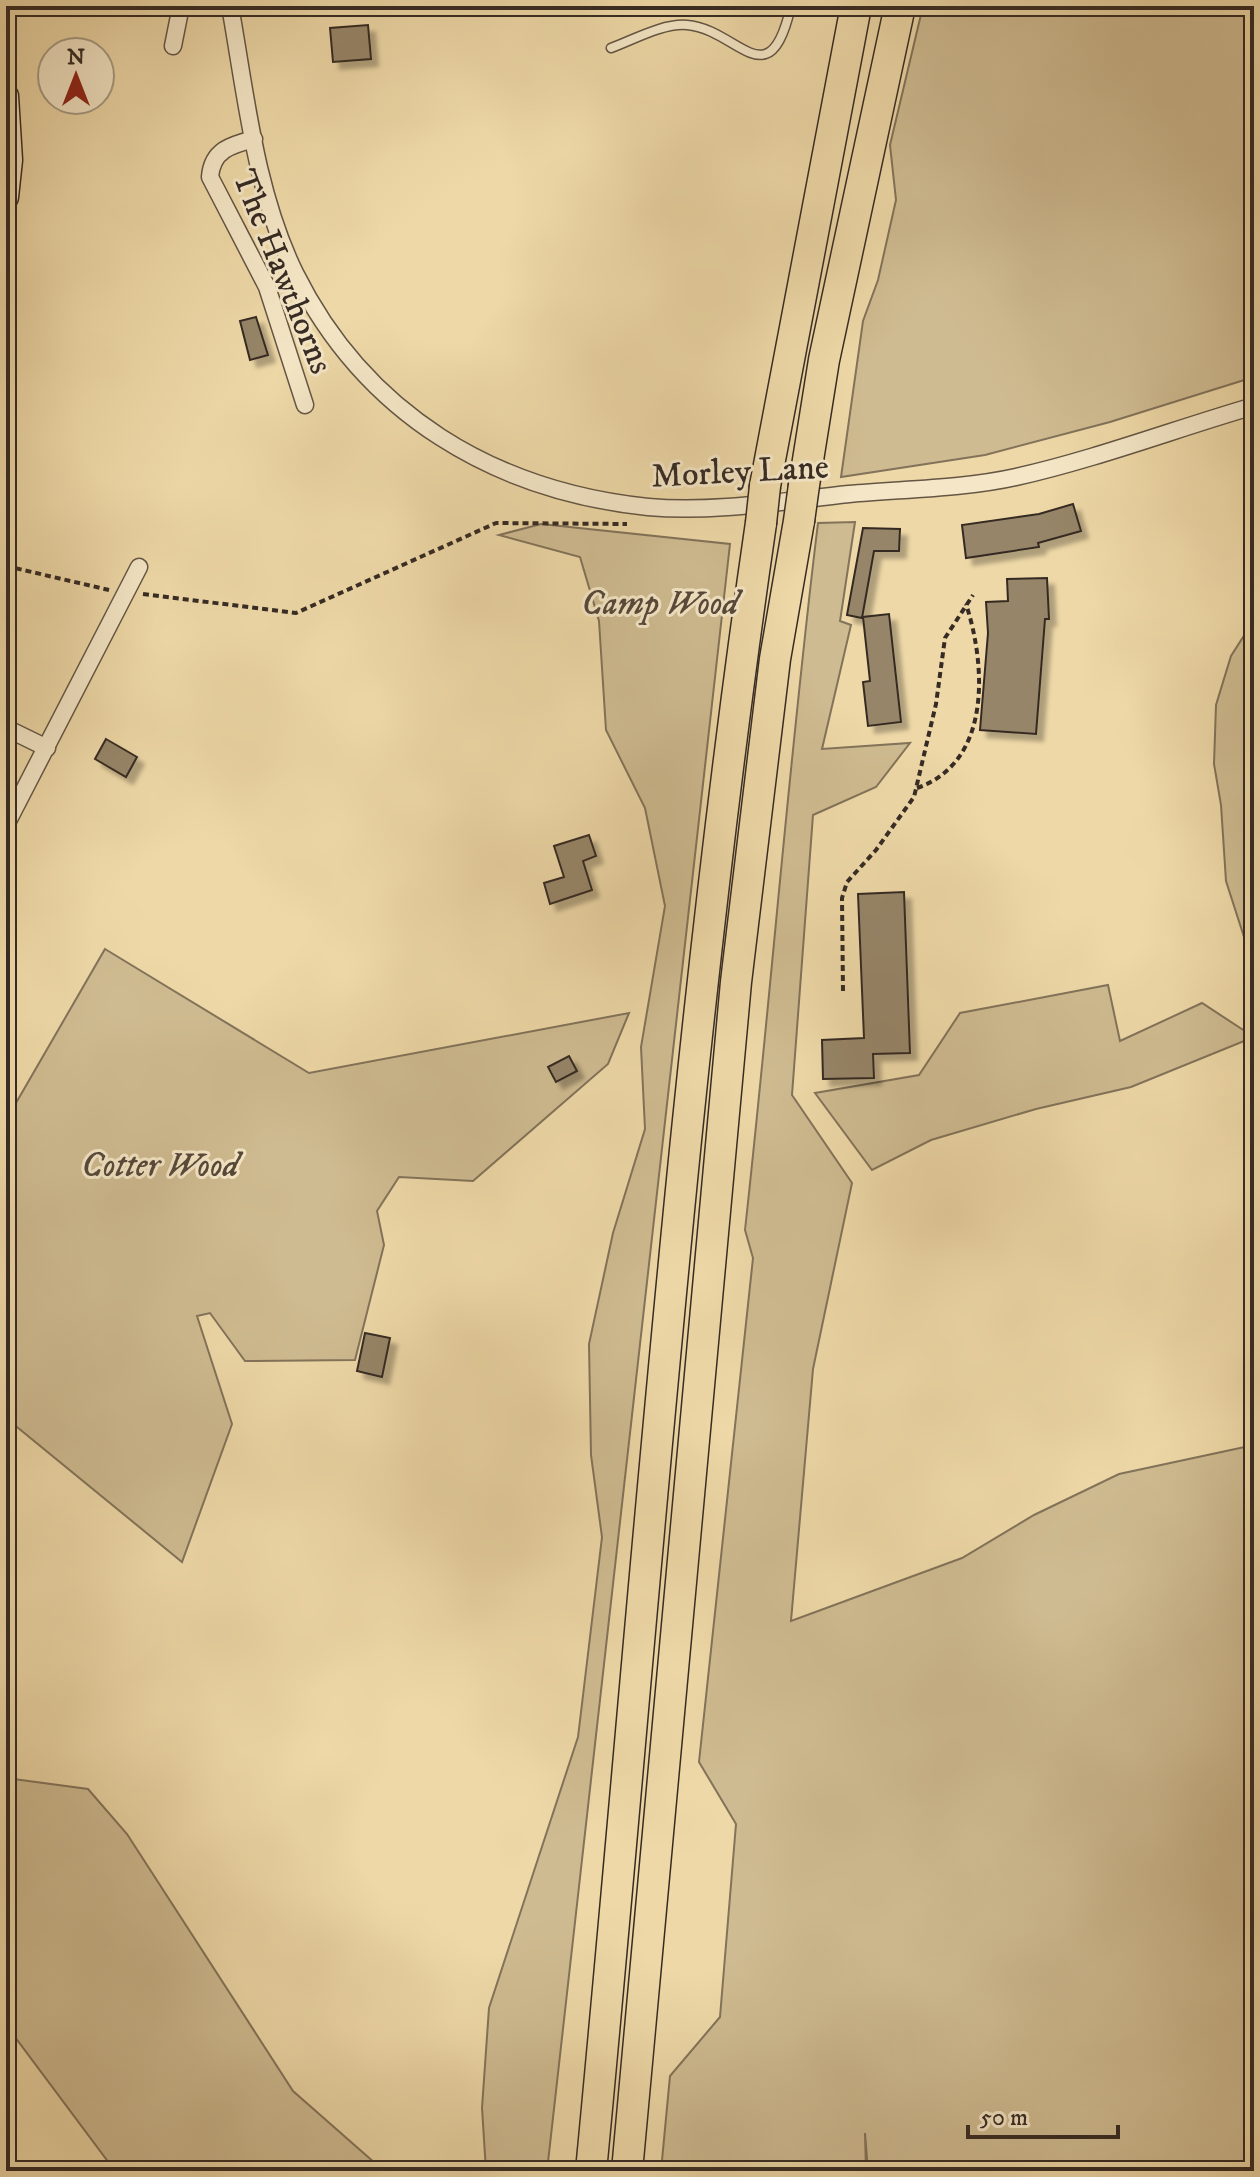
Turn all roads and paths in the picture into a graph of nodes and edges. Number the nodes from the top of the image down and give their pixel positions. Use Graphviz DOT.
graph roads {
  1 [pos="181,6"];
  2 [pos="230,6"];
  3 [pos="791,6"];
  4 [pos="856,6"];
  5 [pos="900,6"];
  6 [pos="173,46"];
  7 [pos="611,48"];
  8 [pos="6,96"];
  9 [pos="254,139"];
  10 [pos="6,197"];
  11 [pos="305,405"];
  12 [pos="1254,406"];
  13 [pos="633,524"];
  14 [pos="6,566"];
  15 [pos="139,567"];
  16 [pos="973,595"];
  17 [pos="124,597"];
  18 [pos="966,604"];
  19 [pos="6,728"];
  20 [pos="47,748"];
  21 [pos="917,788"];
  22 [pos="6,825"];
  23 [pos="843,991"];
  24 [pos="591,2171"];
  25 [pos="627,2171"];
  1 -- 6 [label="street"];
  2 -- 9 [label="street, Morley Lane"];
  3 -- 7 [label="lane"];
  4 -- 24 [label="highway, bridge"];
  5 -- 25 [label="highway, bridge"];
  8 -- 10 [label="main road"];
  9 -- 11 [label="street, The Hawthorns"];
  9 -- 12 [label="street, Morley Lane"];
  13 -- 17 [label="path"];
  14 -- 17 [label="path"];
  15 -- 17 [label="street"];
  16 -- 18 [label="path"];
  17 -- 20 [label="street"];
  18 -- 21 [label="path"];
  18 -- 21 [label="path"];
  19 -- 20 [label="street"];
  20 -- 22 [label="street"];
  21 -- 23 [label="path"];
}
